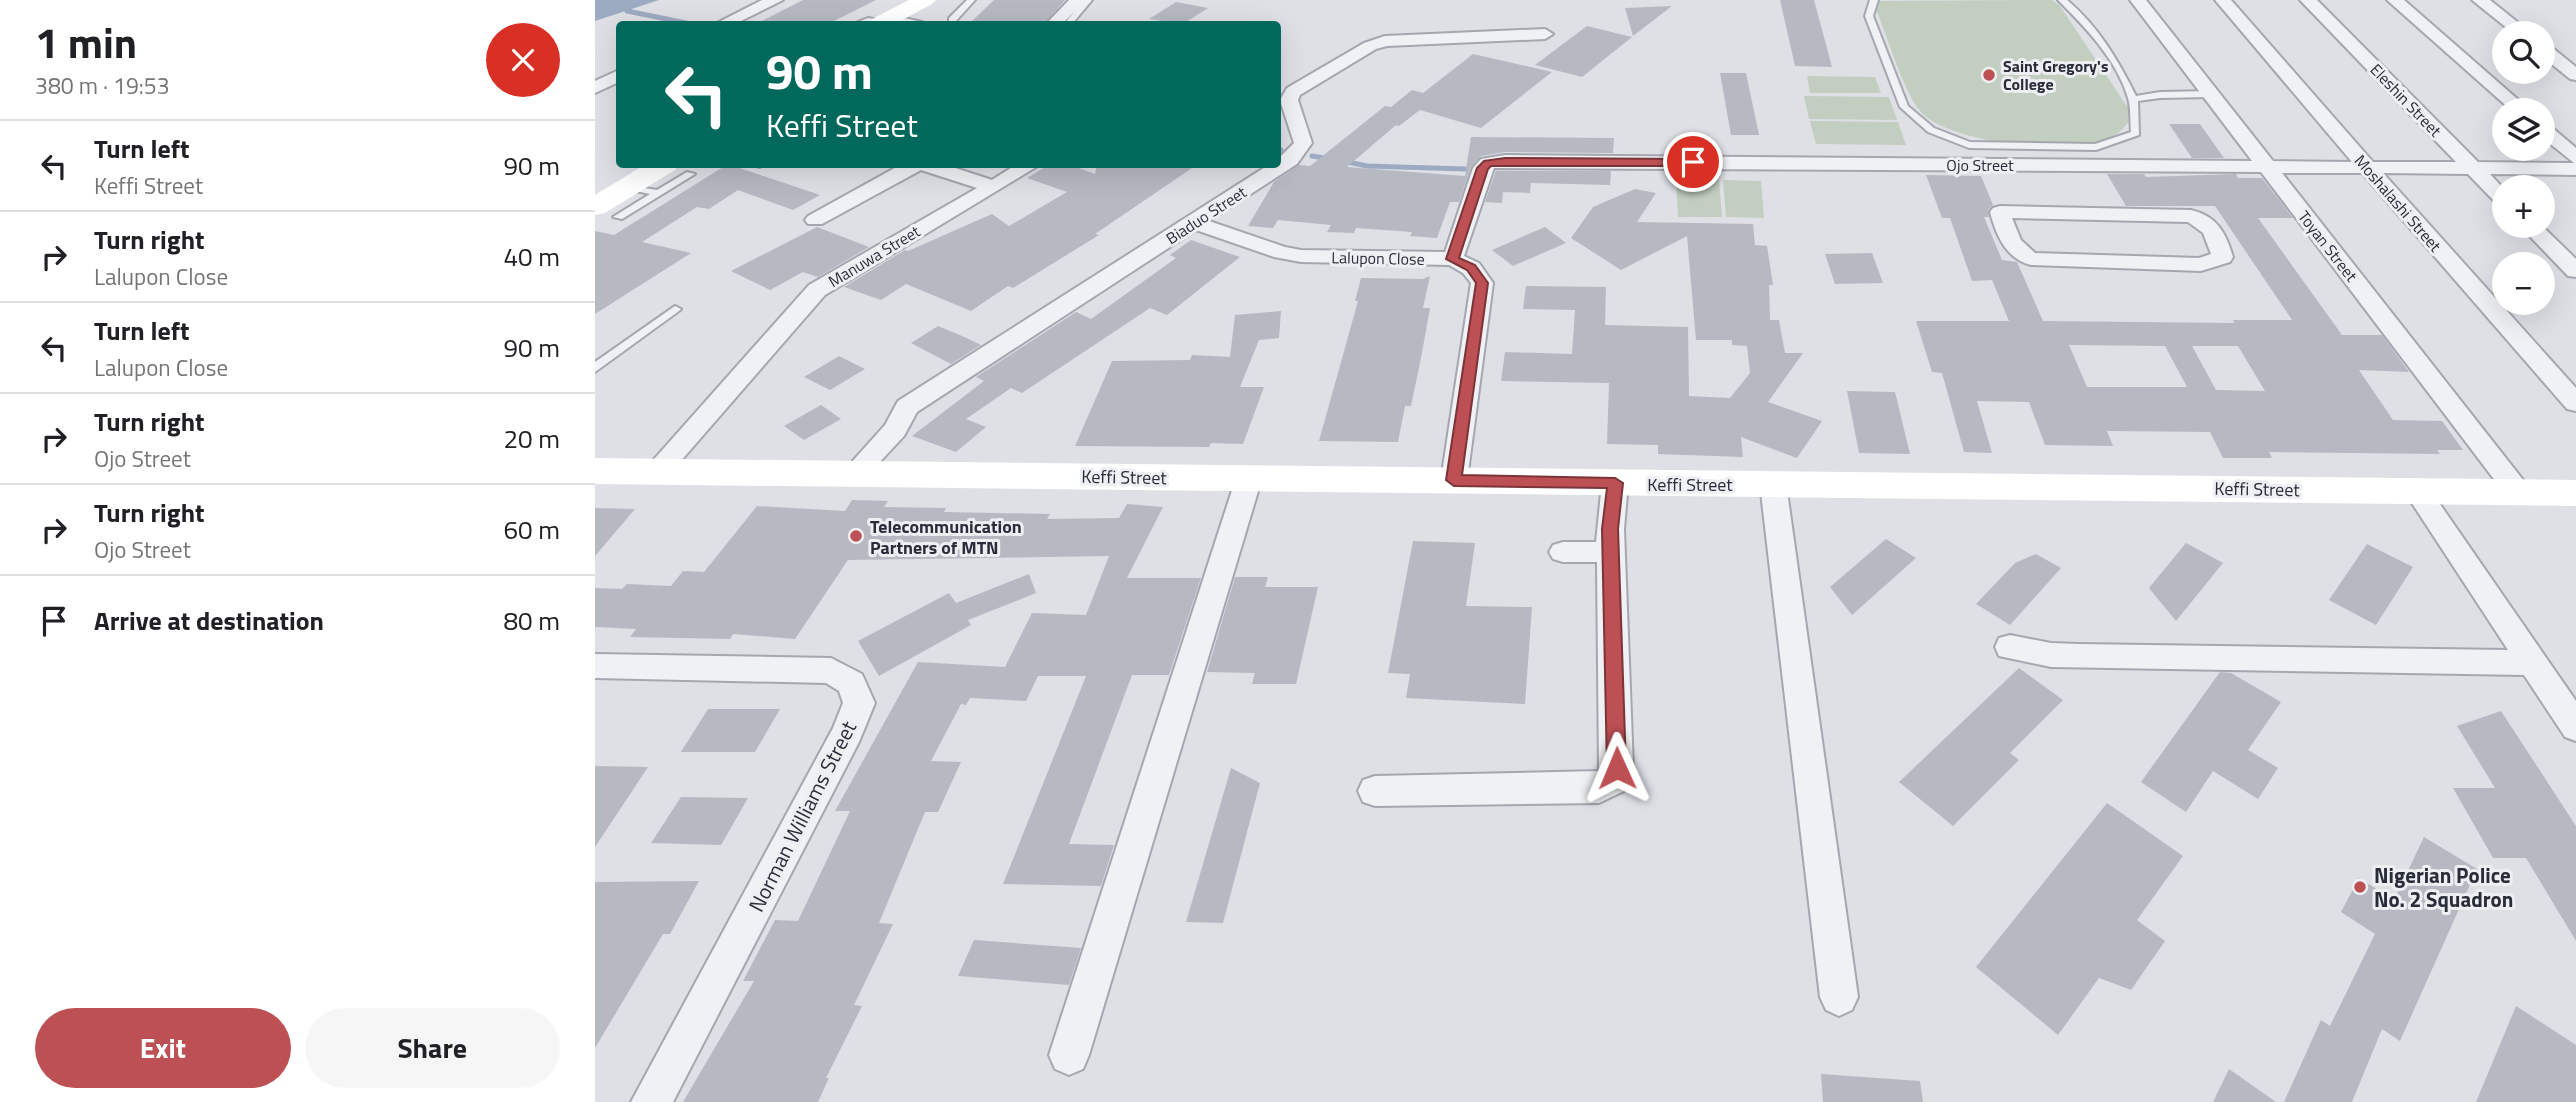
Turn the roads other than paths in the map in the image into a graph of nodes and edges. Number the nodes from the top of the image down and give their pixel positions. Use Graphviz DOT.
graph roads {
  1 [pos="775,0"];
  2 [pos="971,0"];
  3 [pos="1078,0"];
  4 [pos="1088,0"];
  5 [pos="1874,0"];
  6 [pos="2062,0"];
  7 [pos="2138,0"];
  8 [pos="2223,0"];
  9 [pos="2308,0"];
  10 [pos="2395,0"];
  11 [pos="2480,0"];
  12 [pos="907,12"];
  13 [pos="952,20"];
  14 [pos="730,21"];
  15 [pos="865,21"];
  16 [pos="1057,21"];
  17 [pos="1070,21"];
  18 [pos="2507,21"];
  19 [pos="1545,34"];
  20 [pos="2555,58"];
  21 [pos="2576,75"];
  22 [pos="616,77"];
  23 [pos="595,88"];
  24 [pos="2211,94"];
  25 [pos="2507,98"];
  26 [pos="2133,99"];
  27 [pos="2555,140"];
  28 [pos="2576,158"];
  29 [pos="2095,165"];
  30 [pos="1281,166"];
  31 [pos="2267,167"];
  32 [pos="2367,167"];
  33 [pos="909,168"];
  34 [pos="935,168"];
  35 [pos="1025,168"];
  36 [pos="1278,168"];
  37 [pos="2473,168"];
  38 [pos="678,169"];
  39 [pos="2576,169"];
  40 [pos="633,176"];
  41 [pos="992,186"];
  42 [pos="2492,188"];
  43 [pos="595,189"];
  44 [pos="659,193"];
  45 [pos="607,212"];
  46 [pos="2117,213"];
  47 [pos="815,220"];
  48 [pos="1195,223"];
  49 [pos="2542,238"];
  50 [pos="1453,259"];
  51 [pos="2576,271"];
  52 [pos="675,309"];
  53 [pos="595,368"];
  54 [pos="2576,404"];
  55 [pos="595,471"];
  56 [pos="657,472"];
  57 [pos="854,474"];
  58 [pos="1249,478"];
  59 [pos="1454,480"];
  60 [pos="1615,483"];
  61 [pos="1773,484"];
  62 [pos="2417,491"];
  63 [pos="2518,492"];
  64 [pos="2576,493"];
  65 [pos="1563,552"];
  66 [pos="1610,552"];
  67 [pos="2010,647"];
  68 [pos="2533,663"];
  69 [pos="599,671"];
  70 [pos="2576,727"];
  71 [pos="1375,791"];
  72 [pos="1839,997"];
  73 [pos="1069,1055"];
  74 [pos="651,1102"];
  1 -- 14 [label="street"];
  2 -- 13 [label="lane"];
  3 -- 16 [label="street"];
  4 -- 17 [label="lane"];
  5 -- 26 [label="lane"];
  6 -- 26 [label="lane"];
  7 -- 24 [label="street, Toyan Street"];
  8 -- 32 [label="street, Moshalashi Street"];
  9 -- 37 [label="street, Eleshin Street"];
  10 -- 25 [label="street"];
  11 -- 18 [label="street"];
  12 -- 15 [label="lane"];
  19 -- 30 [label="street, Biaduo Street"];
  20 -- 21 [label="street"];
  22 -- 23 [label="street"];
  24 -- 26 [label="lane"];
  24 -- 31 [label="street, Toyan Street"];
  27 -- 28 [label="street"];
  29 -- 31 [label="street, Ojo Street"];
  29 -- 46 [label="street"];
  29 -- 50 [label="street, Ojo Street"];
  31 -- 32 [label="street, Ojo Street"];
  31 -- 63 [label="street, Toyan Street"];
  32 -- 37 [label="street, Ojo Street"];
  32 -- 54 [label="street, Moshalashi Street"];
  33 -- 47 [label="street"];
  34 -- 41 [label="street"];
  35 -- 41 [label="street, Manuwa Street"];
  36 -- 48 [label="street, Biaduo Street"];
  37 -- 39 [label="street, Ojo Street"];
  37 -- 42 [label="street, Eleshin Street"];
  38 -- 40 [label="main road"];
  38 -- 44 [label="lane"];
  40 -- 43 [label="main road"];
  40 -- 44 [label="lane"];
  40 -- 45 [label="main road"];
  41 -- 56 [label="street, Manuwa Street"];
  44 -- 45 [label="lane"];
  46 -- 46 [label="street"];
  48 -- 50 [label="street, Lalupon Close"];
  48 -- 57 [label="street, Biaduo Street"];
  49 -- 51 [label="street"];
  50 -- 59 [label="street"];
  52 -- 53 [label="lane"];
  55 -- 56 [label="main road, Keffi Street"];
  56 -- 57 [label="main road, Keffi Street"];
  57 -- 58 [label="main road, Keffi Street"];
  58 -- 59 [label="main road, Keffi Street"];
  58 -- 73 [label="street"];
  59 -- 60 [label="main road, Keffi Street"];
  60 -- 61 [label="main road, Keffi Street"];
  60 -- 66 [label="street"];
  61 -- 62 [label="main road, Keffi Street"];
  61 -- 72 [label="street"];
  62 -- 63 [label="main road, Keffi Street"];
  62 -- 68 [label="street"];
  63 -- 64 [label="main road, Keffi Street"];
  65 -- 66 [label="street"];
  66 -- 71 [label="street"];
  67 -- 68 [label="street"];
  68 -- 70 [label="street"];
  69 -- 74 [label="street, Norman Williams Street"];
}
